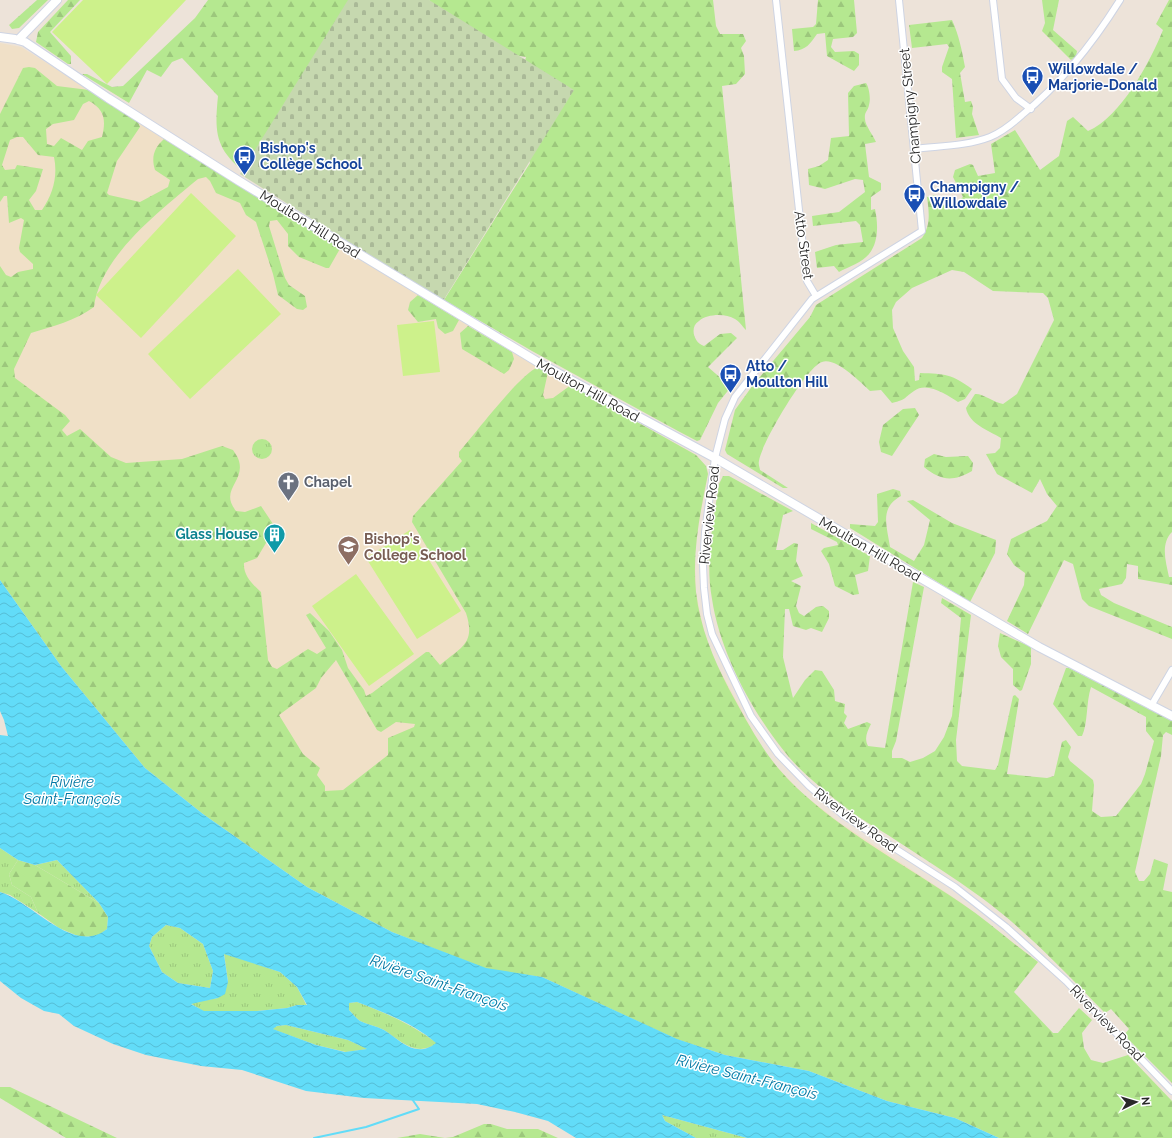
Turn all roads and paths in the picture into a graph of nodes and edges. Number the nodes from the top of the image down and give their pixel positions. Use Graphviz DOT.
graph roads {
  1 [pos="57,0"];
  2 [pos="776,0"];
  3 [pos="899,0"];
  4 [pos="993,0"];
  5 [pos="1120,0"];
  6 [pos="0,37"];
  7 [pos="18,40"];
  8 [pos="1031,109"];
  9 [pos="915,149"];
  10 [pos="816,296"];
  11 [pos="714,458"];
  12 [pos="1172,670"];
  13 [pos="1151,706"];
  14 [pos="1172,716"];
  15 [pos="1172,1091"];
  1 -- 7 [label="street"];
  2 -- 10 [label="street, Atto Street"];
  3 -- 9 [label="street, Champigny Street"];
  4 -- 8 [label="street"];
  5 -- 8 [label="street"];
  6 -- 7 [label="street, Moulton Hill Road"];
  7 -- 11 [label="street, Moulton Hill Road"];
  8 -- 9 [label="street"];
  9 -- 10 [label="street, Champigny Street"];
  10 -- 11 [label="street, Atto Street"];
  11 -- 13 [label="street, Moulton Hill Road"];
  11 -- 15 [label="street, Riverview Road"];
  12 -- 13 [label="street"];
  13 -- 14 [label="street, Moulton Hill Road"];
}
